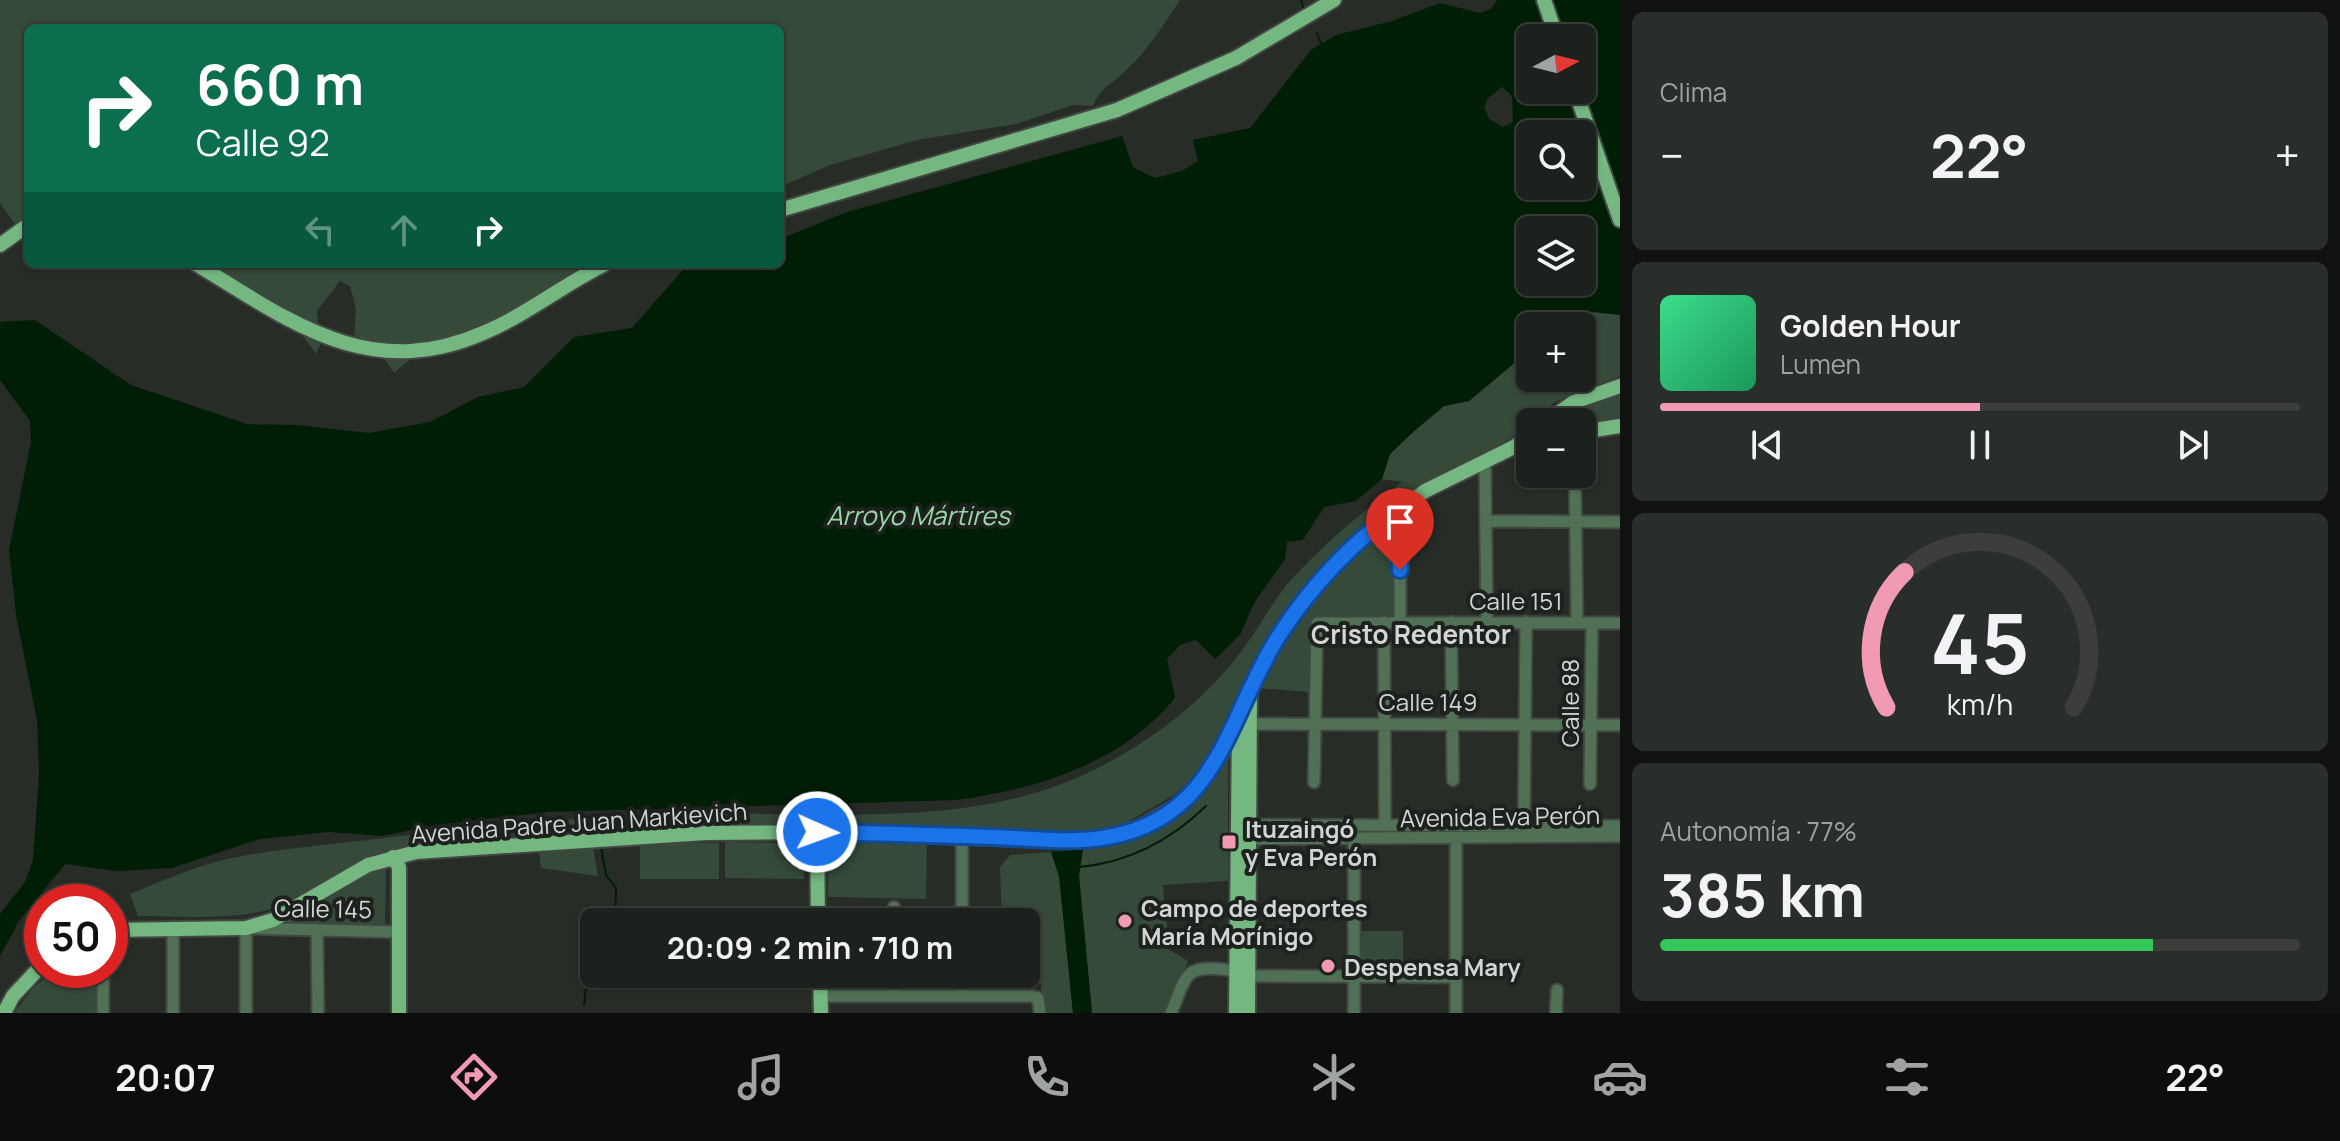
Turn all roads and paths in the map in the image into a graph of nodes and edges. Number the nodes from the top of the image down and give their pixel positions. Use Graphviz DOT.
graph roads {
  1 [pos="1334,0"];
  2 [pos="1544,0"];
  3 [pos="1552,24"];
  4 [pos="1580,104"];
  5 [pos="784,209"];
  6 [pos="1620,220"];
  7 [pos="24,228"];
  8 [pos="0,245"];
  9 [pos="203,268"];
  10 [pos="598,268"];
  11 [pos="1620,386"];
  12 [pos="1566,408"];
  13 [pos="1620,426"];
  14 [pos="1596,430"];
  15 [pos="1514,447"];
  16 [pos="1485,462"];
  17 [pos="1575,488"];
  18 [pos="1400,508"];
  19 [pos="1486,521"];
  20 [pos="1576,522"];
  21 [pos="1620,522"];
  22 [pos="1384,622"];
  23 [pos="1400,622"];
  24 [pos="1451,622"];
  25 [pos="1487,622"];
  26 [pos="1526,622"];
  27 [pos="1577,622"];
  28 [pos="1592,623"];
  29 [pos="1620,623"];
  30 [pos="1243,721"];
  31 [pos="1314,722"];
  32 [pos="1384,723"];
  33 [pos="1452,723"];
  34 [pos="1525,724"];
  35 [pos="1591,725"];
  36 [pos="1620,725"];
  37 [pos="1453,780"];
  38 [pos="1314,782"];
  39 [pos="1590,784"];
  40 [pos="1385,826"];
  41 [pos="1524,826"];
  42 [pos="1620,826"];
  43 [pos="817,832"];
  44 [pos="1246,832"];
  45 [pos="962,836"];
  46 [pos="1620,836"];
  47 [pos="1456,838"];
  48 [pos="1354,840"];
  49 [pos="393,857"];
  50 [pos="818,908"];
  51 [pos="962,908"];
  52 [pos="173,927"];
  53 [pos="246,928"];
  54 [pos="128,929"];
  55 [pos="317,930"];
  56 [pos="394,932"];
  57 [pos="1242,973"];
  58 [pos="1456,977"];
  59 [pos="1354,978"];
  60 [pos="24,984"];
  61 [pos="103,988"];
  62 [pos="820,988"];
  63 [pos="894,988"];
  64 [pos="962,988"];
  65 [pos="1557,990"];
  66 [pos="962,994"];
  67 [pos="894,995"];
  68 [pos="820,996"];
  69 [pos="4,1013"];
  70 [pos="103,1013"];
  71 [pos="173,1013"];
  72 [pos="246,1013"];
  73 [pos="318,1013"];
  74 [pos="389,1013"];
  75 [pos="399,1013"];
  76 [pos="821,1013"];
  77 [pos="1040,1013"];
  78 [pos="1171,1013"];
  79 [pos="1236,1013"];
  80 [pos="1248,1013"];
  81 [pos="1354,1013"];
  82 [pos="1456,1013"];
  83 [pos="1556,1013"];
  1 -- 5 [label="main road"];
  2 -- 3 [label="main road"];
  4 -- 6 [label="main road"];
  7 -- 8 [label="main road"];
  9 -- 10 [label="main road"];
  11 -- 12 [label="main road"];
  13 -- 14 [label="main road"];
  15 -- 16 [label="main road"];
  16 -- 18 [label="main road"];
  16 -- 19 [label="street"];
  17 -- 20 [label="street"];
  18 -- 23 [label="street"];
  18 -- 30 [label="main road"];
  19 -- 20 [label="street"];
  19 -- 25 [label="street"];
  20 -- 21 [label="street"];
  20 -- 27 [label="street"];
  22 -- 23 [label="street, Calle 151"];
  22 -- 31 [label="street, Calle 151"];
  22 -- 32 [label="street"];
  23 -- 24 [label="street, Calle 151"];
  24 -- 25 [label="street, Calle 151"];
  24 -- 33 [label="street"];
  25 -- 26 [label="street, Calle 151"];
  26 -- 27 [label="street, Calle 151"];
  26 -- 34 [label="street"];
  27 -- 28 [label="street, Calle 151"];
  28 -- 29 [label="street, Calle 151"];
  28 -- 35 [label="street, Calle 88"];
  30 -- 31 [label="street, Calle 149"];
  30 -- 44 [label="main road"];
  30 -- 45 [label="main road, Avenida Padre Juan Markievich"];
  31 -- 32 [label="street, Calle 149"];
  31 -- 38 [label="street"];
  32 -- 33 [label="street, Calle 149"];
  32 -- 40 [label="street"];
  33 -- 34 [label="street, Calle 149"];
  33 -- 37 [label="street"];
  34 -- 35 [label="street, Calle 149"];
  34 -- 41 [label="street"];
  35 -- 36 [label="street, Calle 149"];
  35 -- 39 [label="street, Calle 88"];
  40 -- 41 [label="street, Avenida Eva Perón"];
  40 -- 44 [label="street, Avenida Eva Perón"];
  41 -- 42 [label="street, Avenida Eva Perón"];
  43 -- 45 [label="main road, Avenida Padre Juan Markievich"];
  43 -- 49 [label="main road, Avenida Padre Juan Markievich"];
  43 -- 50 [label="main road"];
  44 -- 48 [label="street, Avenida Eva Perón"];
  44 -- 57 [label="main road"];
  45 -- 51 [label="street"];
  46 -- 47 [label="street, Avenida Eva Perón"];
  47 -- 48 [label="street, Avenida Eva Perón"];
  47 -- 58 [label="street"];
  48 -- 59 [label="street"];
  49 -- 53 [label="main road, Avenida Padre Juan Markievich"];
  49 -- 56 [label="main road"];
  52 -- 53 [label="main road, Avenida Padre Juan Markievich"];
  52 -- 54 [label="main road, Avenida Padre Juan Markievich"];
  52 -- 71 [label="street"];
  53 -- 55 [label="street, Calle 145"];
  53 -- 72 [label="street"];
  55 -- 56 [label="street, Calle 145"];
  55 -- 73 [label="street"];
  56 -- 74 [label="main road"];
  56 -- 75 [label="main road"];
  57 -- 59 [label="street"];
  57 -- 78 [label="street"];
  57 -- 79 [label="main road"];
  57 -- 80 [label="main road"];
  58 -- 59 [label="street"];
  58 -- 82 [label="street"];
  59 -- 81 [label="street"];
  60 -- 69 [label="main road"];
  61 -- 70 [label="street"];
  62 -- 68 [label="main road"];
  63 -- 67 [label="street"];
  64 -- 66 [label="street"];
  65 -- 83 [label="street"];
  66 -- 67 [label="street"];
  66 -- 77 [label="street"];
  67 -- 68 [label="street"];
  68 -- 76 [label="main road"];
}
